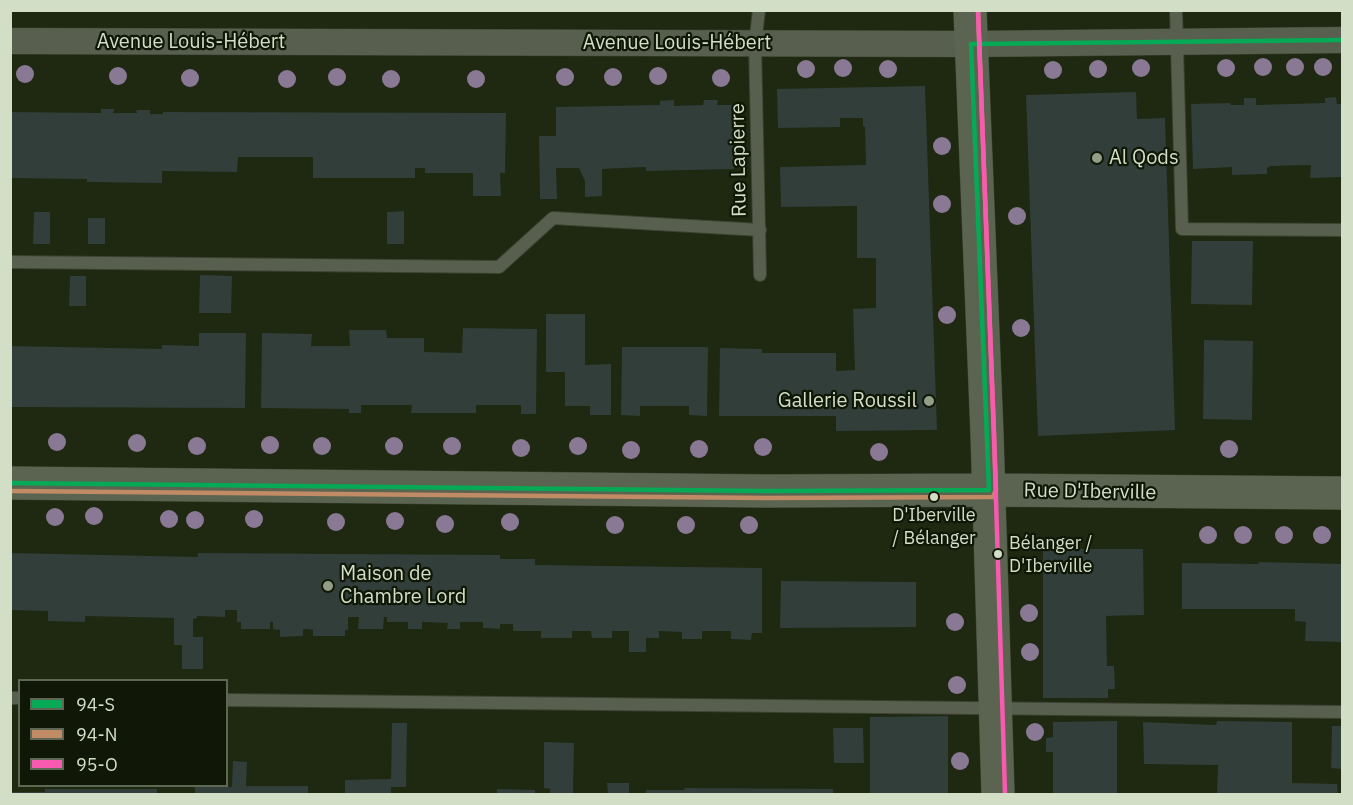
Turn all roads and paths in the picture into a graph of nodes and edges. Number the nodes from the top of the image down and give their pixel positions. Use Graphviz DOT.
graph roads {
  1 [pos="759,10"];
  2 [pos="970,10"];
  3 [pos="1176,10"];
  4 [pos="1342,39"];
  5 [pos="10,41"];
  6 [pos="1176,42"];
  7 [pos="756,44"];
  8 [pos="971,44"];
  9 [pos="760,230"];
  10 [pos="1342,230"];
  11 [pos="10,262"];
  12 [pos="760,275"];
  13 [pos="10,483"];
  14 [pos="989,490"];
  15 [pos="1342,494"];
  16 [pos="228,700"];
  17 [pos="996,707"];
  18 [pos="1342,711"];
  19 [pos="998,795"];
  1 -- 7 [label="lane, Rue Lapierre"];
  2 -- 8 [label="main road"];
  3 -- 6 [label="lane"];
  4 -- 6 [label="street, Avenue Louis-Hébert"];
  5 -- 7 [label="street, Avenue Louis-Hébert"];
  6 -- 8 [label="street, Avenue Louis-Hébert"];
  6 -- 10 [label="lane"];
  7 -- 8 [label="street, Avenue Louis-Hébert"];
  7 -- 9 [label="lane, Rue Lapierre"];
  8 -- 14 [label="main road"];
  9 -- 11 [label="lane"];
  9 -- 12 [label="lane, Rue Lapierre"];
  13 -- 14 [label="main road, Rue D'Iberville"];
  14 -- 15 [label="main road, Rue D'Iberville"];
  14 -- 17 [label="main road"];
  16 -- 17 [label="lane"];
  17 -- 18 [label="lane"];
  17 -- 19 [label="main road"];
}
